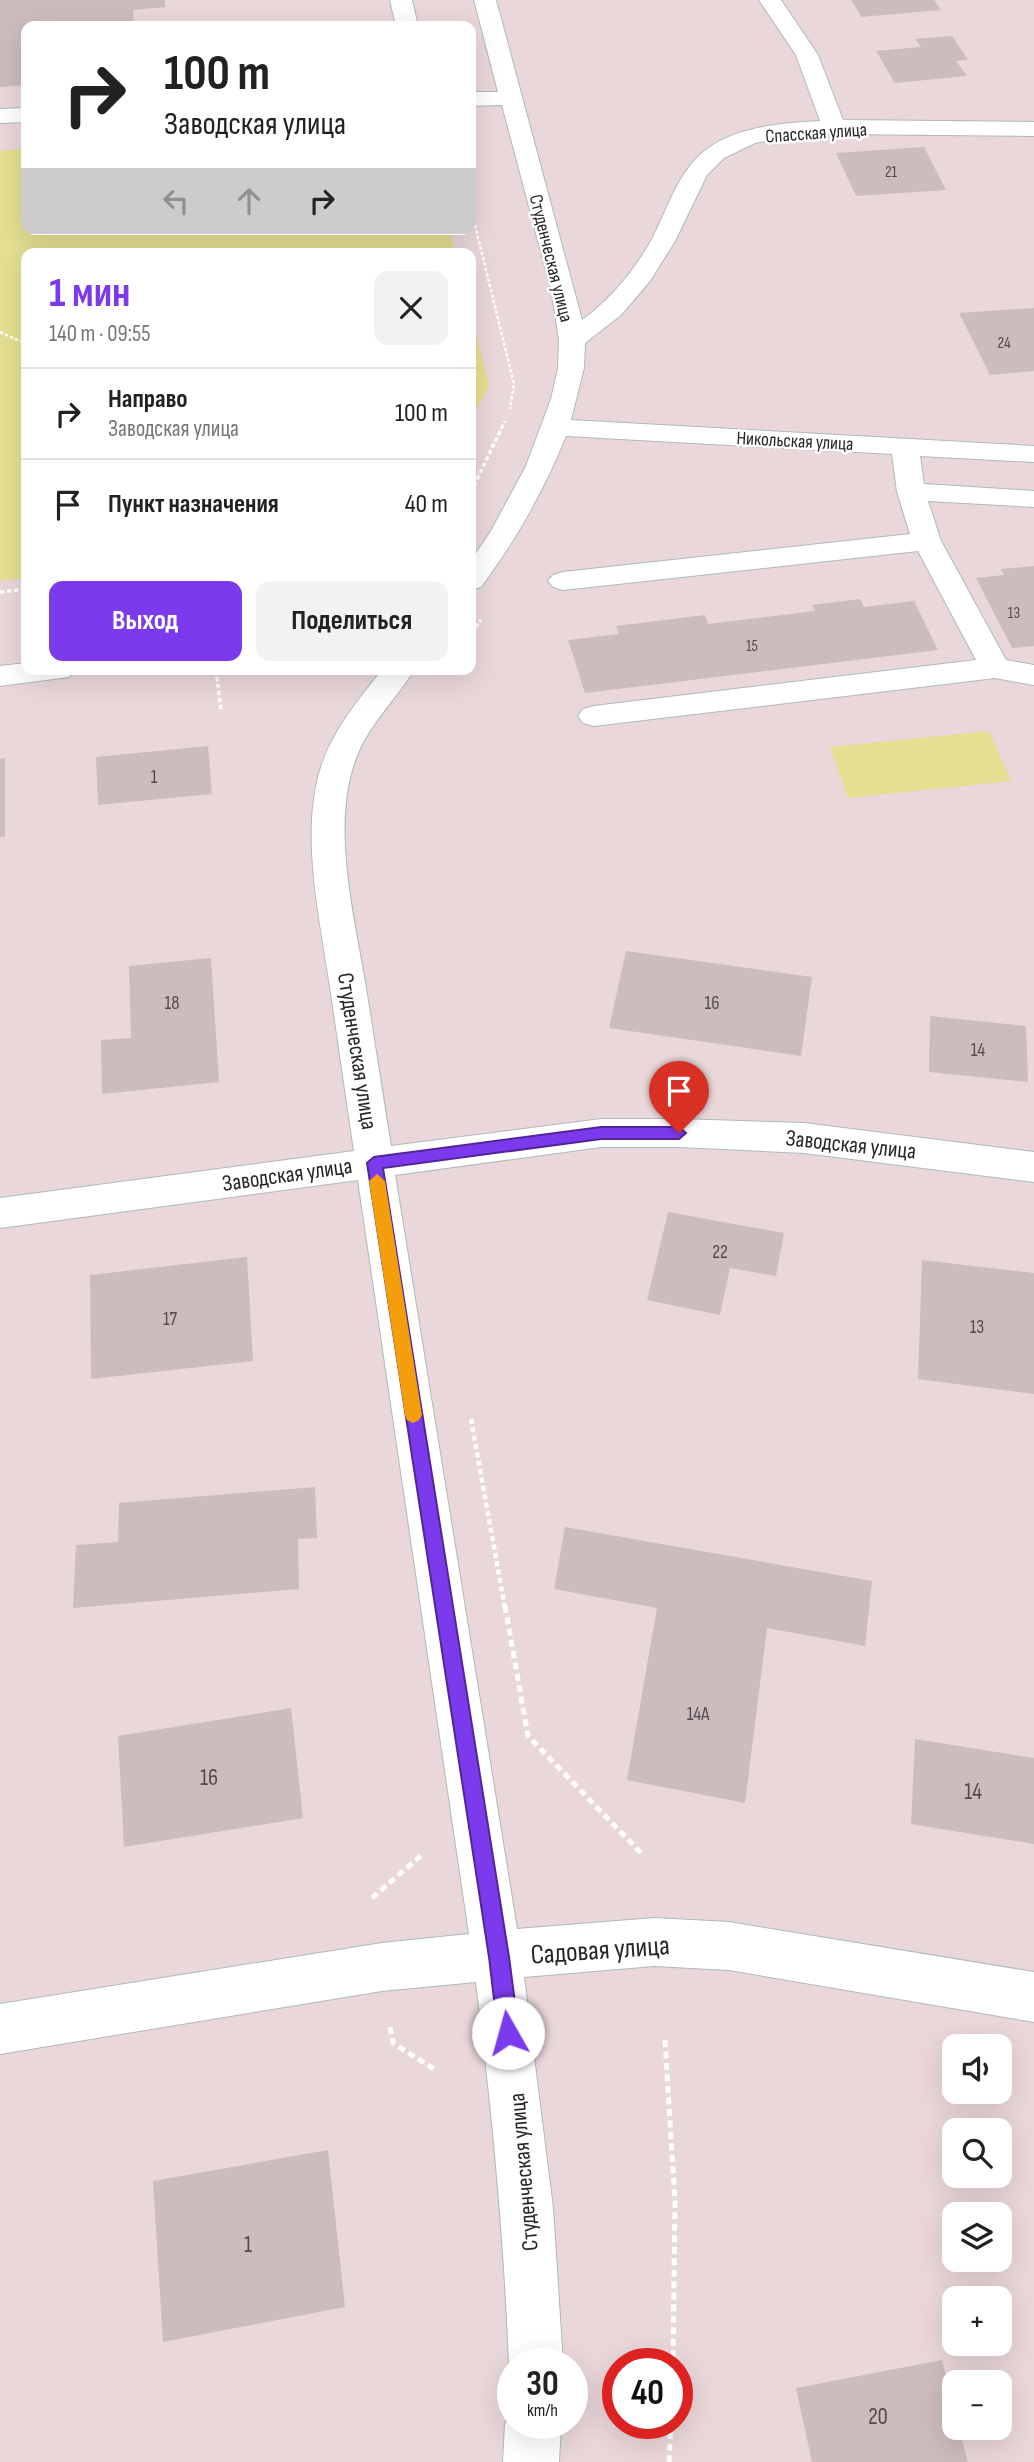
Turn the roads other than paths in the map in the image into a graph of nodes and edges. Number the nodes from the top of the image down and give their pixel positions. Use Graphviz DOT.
graph roads {
  1 [pos="401,0"];
  2 [pos="485,0"];
  3 [pos="770,0"];
  4 [pos="407,21"];
  5 [pos="511,98"];
  6 [pos="476,99"];
  7 [pos="21,115"];
  8 [pos="0,116"];
  9 [pos="834,127"];
  10 [pos="1034,129"];
  11 [pos="572,340"];
  12 [pos="556,427"];
  13 [pos="905,446"];
  14 [pos="1034,454"];
  15 [pos="911,492"];
  16 [pos="1034,499"];
  17 [pos="927,541"];
  18 [pos="476,573"];
  19 [pos="563,581"];
  20 [pos="995,668"];
  21 [pos="21,674"];
  22 [pos="383,675"];
  23 [pos="1034,675"];
  24 [pos="0,676"];
  25 [pos="594,716"];
  26 [pos="374,1163"];
  27 [pos="1034,1167"];
  28 [pos="0,1213"];
  29 [pos="499,1957"];
  30 [pos="1034,1997"];
  31 [pos="0,2029"];
  32 [pos="535,2348"];
  33 [pos="532,2439"];
  34 [pos="531,2462"];
  1 -- 4 [label="street"];
  2 -- 5 [label="street, Студенческая улица"];
  3 -- 9 [label="street"];
  5 -- 6 [label="street"];
  5 -- 11 [label="street, Студенческая улица"];
  7 -- 8 [label="street"];
  9 -- 10 [label="street, Спасская улица"];
  9 -- 11 [label="street, Спасская улица"];
  11 -- 12 [label="street, Студенческая улица"];
  12 -- 13 [label="street, Никольская улица"];
  12 -- 18 [label="street, Студенческая улица"];
  13 -- 14 [label="street, Никольская улица"];
  13 -- 15 [label="street"];
  15 -- 16 [label="street"];
  15 -- 17 [label="street"];
  17 -- 19 [label="street"];
  17 -- 20 [label="street"];
  20 -- 23 [label="street"];
  20 -- 25 [label="street"];
  21 -- 24 [label="street"];
  22 -- 26 [label="street, Студенческая улица"];
  26 -- 27 [label="street, Заводская улица"];
  26 -- 28 [label="street, Заводская улица"];
  26 -- 29 [label="street, Студенческая улица"];
  29 -- 30 [label="street, Садовая улица"];
  29 -- 31 [label="street, Садовая улица"];
  29 -- 32 [label="street, Студенческая улица"];
  33 -- 34 [label="street"];
}
